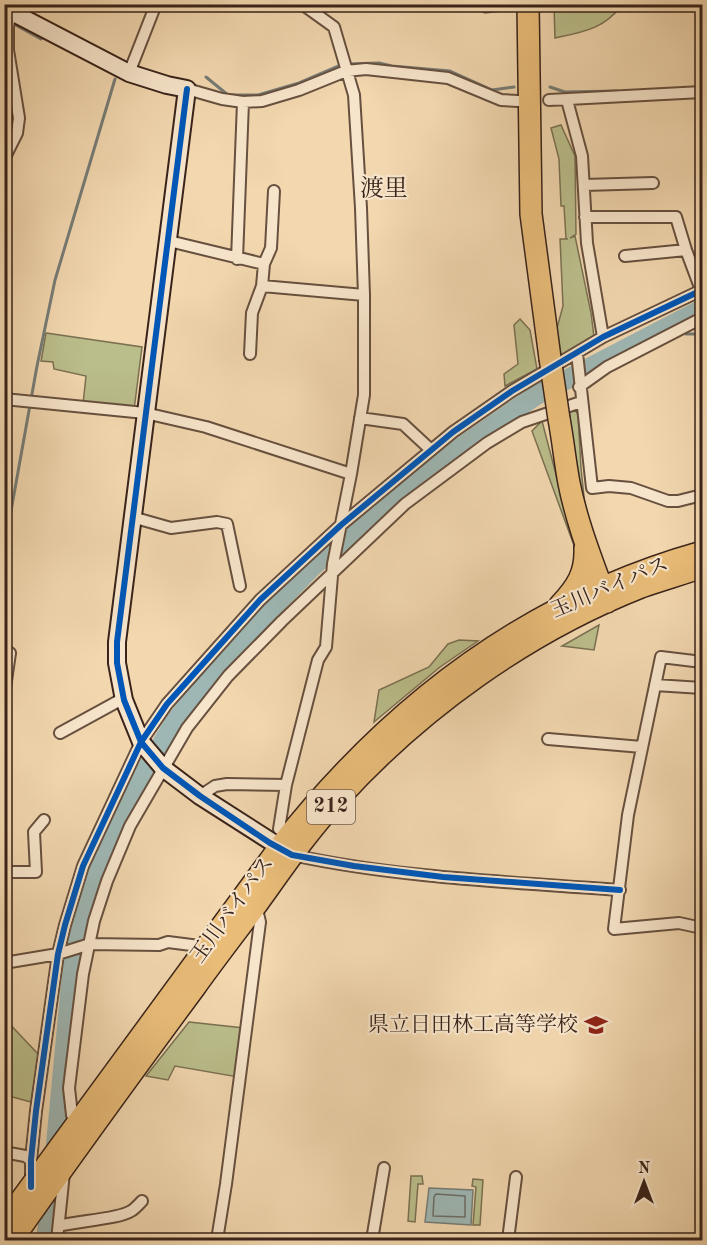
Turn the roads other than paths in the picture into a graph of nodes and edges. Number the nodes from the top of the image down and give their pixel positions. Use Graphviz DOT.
graph roads {
  1 [pos="156,4"];
  2 [pos="302,4"];
  3 [pos="528,4"];
  4 [pos="541,4"];
  5 [pos="8,11"];
  6 [pos="345,66"];
  7 [pos="129,73"];
  8 [pos="187,89"];
  9 [pos="702,92"];
  10 [pos="549,100"];
  11 [pos="567,100"];
  12 [pos="518,101"];
  13 [pos="243,102"];
  14 [pos="4,159"];
  15 [pos="653,183"];
  16 [pos="584,185"];
  17 [pos="274,191"];
  18 [pos="585,217"];
  19 [pos="169,241"];
  20 [pos="686,250"];
  21 [pos="625,256"];
  22 [pos="237,259"];
  23 [pos="264,264"];
  24 [pos="262,286"];
  25 [pos="702,290"];
  26 [pos="364,296"];
  27 [pos="702,318"];
  28 [pos="546,332"];
  29 [pos="603,337"];
  30 [pos="577,352"];
  31 [pos="250,354"];
  32 [pos="579,387"];
  33 [pos="4,399"];
  34 [pos="581,402"];
  35 [pos="145,413"];
  36 [pos="360,418"];
  37 [pos="431,450"];
  38 [pos="351,474"];
  39 [pos="702,495"];
  40 [pos="132,517"];
  41 [pos="341,525"];
  42 [pos="584,538"];
  43 [pos="702,552"];
  44 [pos="702,567"];
  45 [pos="333,568"];
  46 [pos="641,572"];
  47 [pos="240,586"];
  48 [pos="605,596"];
  49 [pos="558,608"];
  50 [pos="10,653"];
  51 [pos="702,662"];
  52 [pos="655,685"];
  53 [pos="702,688"];
  54 [pos="4,695"];
  55 [pos="124,698"];
  56 [pos="60,733"];
  57 [pos="548,739"];
  58 [pos="141,742"];
  59 [pos="642,747"];
  60 [pos="163,768"];
  61 [pos="286,785"];
  62 [pos="200,796"];
  63 [pos="44,820"];
  64 [pos="283,844"];
  65 [pos="4,872"];
  66 [pos="620,890"];
  67 [pos="256,904"];
  68 [pos="702,928"];
  69 [pos="90,944"];
  70 [pos="214,948"];
  71 [pos="58,954"];
  72 [pos="4,963"];
  73 [pos="76,1132"];
  74 [pos="4,1152"];
  75 [pos="31,1160"];
  76 [pos="64,1166"];
  77 [pos="384,1168"];
  78 [pos="516,1177"];
  79 [pos="31,1187"];
  80 [pos="142,1201"];
  81 [pos="4,1223"];
  82 [pos="58,1226"];
  83 [pos="12,1240"];
  84 [pos="57,1240"];
  85 [pos="216,1240"];
  86 [pos="372,1240"];
  87 [pos="508,1240"];
  1 -- 7 [label="street"];
  2 -- 6 [label="street"];
  3 -- 28 [label="highway"];
  4 -- 28 [label="highway"];
  5 -- 7 [label="street"];
  5 -- 14 [label="street"];
  6 -- 12 [label="street"];
  6 -- 13 [label="street"];
  6 -- 26 [label="street"];
  7 -- 8 [label="street"];
  8 -- 13 [label="street"];
  8 -- 19 [label="street"];
  9 -- 11 [label="street"];
  10 -- 11 [label="street"];
  11 -- 16 [label="street"];
  13 -- 22 [label="street"];
  15 -- 16 [label="street"];
  16 -- 18 [label="street"];
  17 -- 23 [label="street"];
  18 -- 20 [label="street"];
  18 -- 29 [label="street"];
  19 -- 22 [label="street"];
  19 -- 35 [label="street"];
  20 -- 21 [label="street"];
  20 -- 25 [label="street"];
  22 -- 23 [label="street"];
  23 -- 24 [label="street"];
  24 -- 26 [label="street"];
  24 -- 31 [label="street"];
  25 -- 29 [label="street"];
  26 -- 36 [label="street"];
  27 -- 32 [label="street"];
  28 -- 42 [label="highway, bridge"];
  29 -- 30 [label="street"];
  30 -- 32 [label="street"];
  30 -- 37 [label="street"];
  32 -- 34 [label="street"];
  33 -- 35 [label="street"];
  34 -- 39 [label="street"];
  34 -- 45 [label="street"];
  35 -- 38 [label="street"];
  35 -- 40 [label="street"];
  36 -- 37 [label="street"];
  36 -- 38 [label="street"];
  37 -- 41 [label="street"];
  38 -- 41 [label="street"];
  40 -- 47 [label="street"];
  40 -- 55 [label="street"];
  41 -- 45 [label="street"];
  41 -- 58 [label="street"];
  42 -- 46 [label="highway"];
  42 -- 48 [label="highway"];
  42 -- 49 [label="highway"];
  43 -- 46 [label="highway, 玉川バイパス / 212"];
  44 -- 48 [label="highway, 玉川バイパス / 212"];
  45 -- 60 [label="street"];
  45 -- 61 [label="street"];
  46 -- 48 [label="highway, 玉川バイパス / 212"];
  48 -- 49 [label="highway, 玉川バイパス / 212"];
  48 -- 64 [label="highway, 玉川バイパス / 212"];
  49 -- 64 [label="highway, 玉川バイパス / 212"];
  50 -- 54 [label="street"];
  51 -- 52 [label="street"];
  52 -- 53 [label="street"];
  52 -- 59 [label="street"];
  55 -- 56 [label="street"];
  55 -- 58 [label="street"];
  57 -- 59 [label="street"];
  58 -- 60 [label="street"];
  58 -- 71 [label="street"];
  59 -- 66 [label="street"];
  60 -- 62 [label="street"];
  60 -- 69 [label="street"];
  61 -- 62 [label="street"];
  61 -- 64 [label="street"];
  62 -- 64 [label="street"];
  63 -- 65 [label="street"];
  64 -- 66 [label="street"];
  64 -- 67 [label="highway, 玉川バイパス / 212"];
  64 -- 70 [label="highway, 玉川バイパス / 212"];
  66 -- 68 [label="street"];
  67 -- 70 [label="highway, 玉川バイパス / 212"];
  67 -- 85 [label="street"];
  69 -- 70 [label="street"];
  69 -- 71 [label="street"];
  69 -- 73 [label="street"];
  70 -- 73 [label="highway, 玉川バイパス / 212"];
  71 -- 72 [label="street"];
  71 -- 75 [label="street"];
  73 -- 76 [label="highway, 玉川バイパス / 212"];
  73 -- 79 [label="highway, 玉川バイパス / 212"];
  74 -- 75 [label="street"];
  75 -- 79 [label="street"];
  76 -- 82 [label="street"];
  76 -- 83 [label="highway, 玉川バイパス / 212"];
  77 -- 86 [label="street"];
  78 -- 87 [label="street"];
  79 -- 81 [label="highway, 玉川バイパス / 212"];
  80 -- 82 [label="street"];
  82 -- 84 [label="street"];
}
